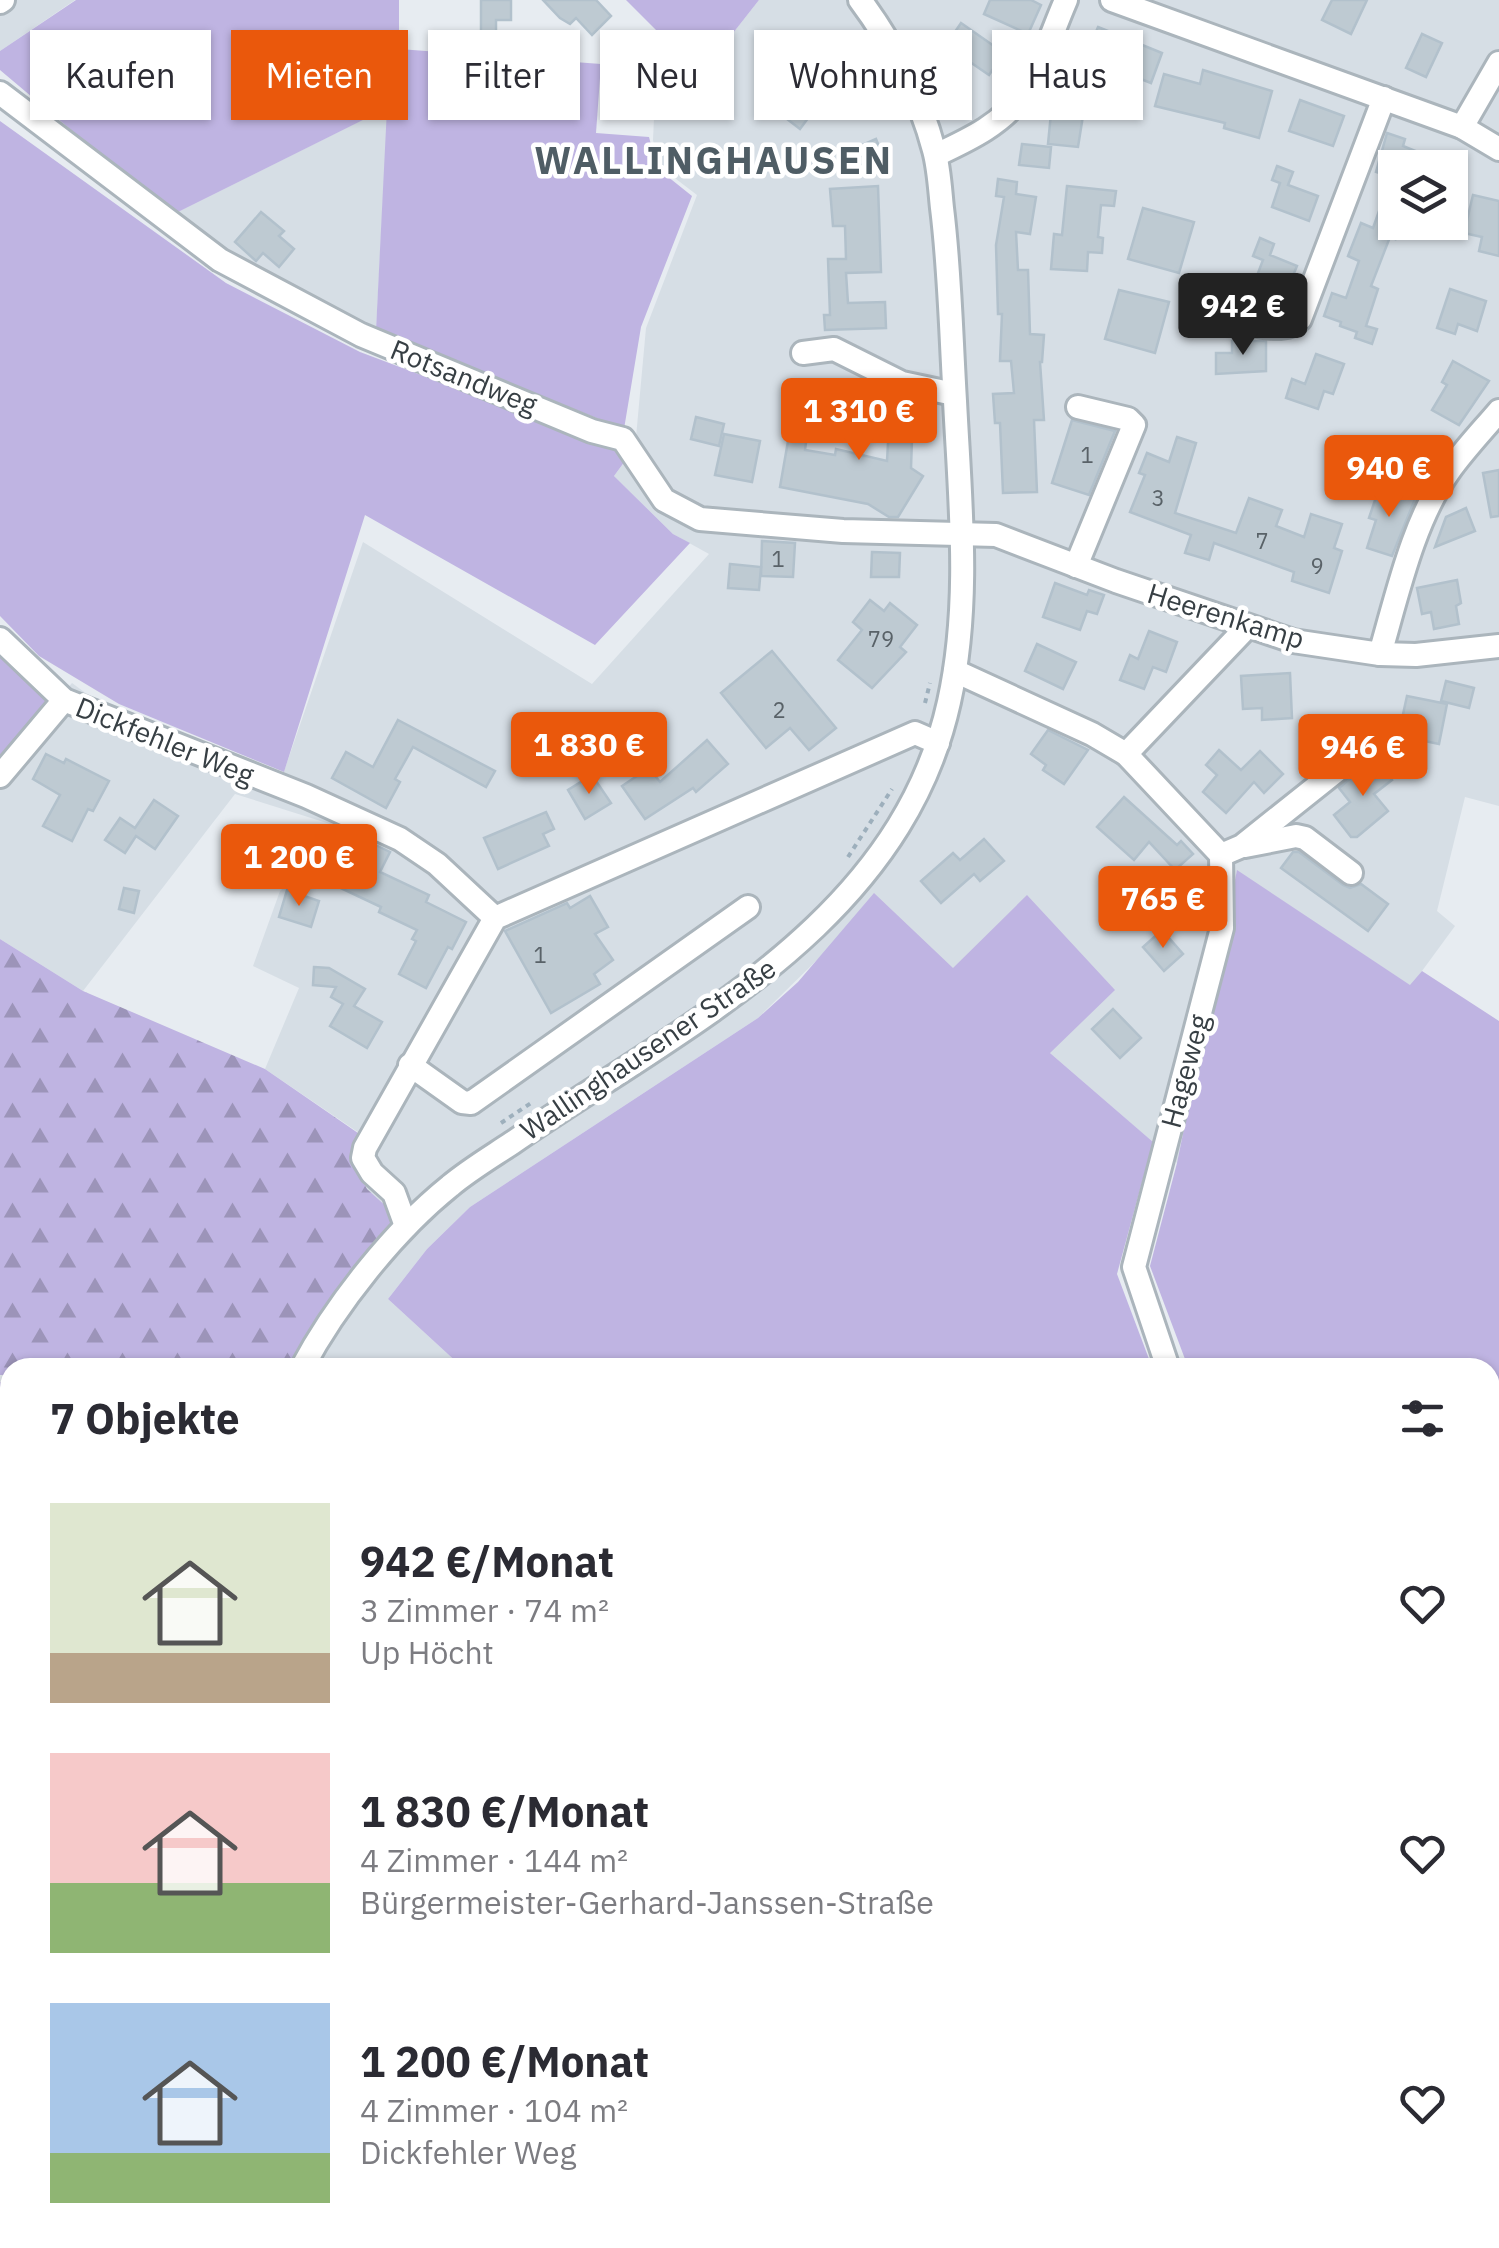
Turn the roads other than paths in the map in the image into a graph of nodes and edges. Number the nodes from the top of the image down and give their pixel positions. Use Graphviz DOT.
graph roads {
  1 [pos="860,0"];
  2 [pos="1066,0"];
  3 [pos="1112,0"];
  4 [pos="1499,62"];
  5 [pos="0,94"];
  6 [pos="1384,98"];
  7 [pos="1462,127"];
  8 [pos="1499,149"];
  9 [pos="936,155"];
  10 [pos="1198,306"];
  11 [pos="803,352"];
  12 [pos="954,394"];
  13 [pos="1078,407"];
  14 [pos="1499,411"];
  15 [pos="962,533"];
  16 [pos="1076,566"];
  17 [pos="1247,627"];
  18 [pos="0,639"];
  19 [pos="1499,646"];
  20 [pos="1380,654"];
  21 [pos="956,671"];
  22 [pos="64,700"];
  23 [pos="929,739"];
  24 [pos="1126,754"];
  25 [pos="1340,768"];
  26 [pos="0,776"];
  27 [pos="1231,851"];
  28 [pos="1351,873"];
  29 [pos="748,908"];
  30 [pos="495,918"];
  31 [pos="410,1065"];
  32 [pos="406,1226"];
  33 [pos="307,1358"];
  34 [pos="1165,1358"];
  1 -- 9 [label="street, Wallinghausener Straße"];
  2 -- 9 [label="street"];
  3 -- 6 [label="street"];
  4 -- 7 [label="street"];
  5 -- 15 [label="street, Rotsandweg"];
  6 -- 7 [label="street"];
  6 -- 10 [label="street"];
  7 -- 8 [label="street"];
  9 -- 12 [label="street, Wallinghausener Straße"];
  11 -- 12 [label="street"];
  12 -- 15 [label="street, Wallinghausener Straße"];
  13 -- 16 [label="street"];
  14 -- 20 [label="street"];
  15 -- 16 [label="street, Heerenkamp"];
  15 -- 21 [label="street, Wallinghausener Straße"];
  16 -- 17 [label="street, Heerenkamp"];
  17 -- 20 [label="street, Heerenkamp"];
  17 -- 24 [label="street"];
  18 -- 22 [label="street, Dickfehler Weg"];
  19 -- 20 [label="street, Heerenkamp"];
  21 -- 23 [label="street, Wallinghausener Straße"];
  21 -- 24 [label="street"];
  22 -- 26 [label="street"];
  22 -- 30 [label="street, Dickfehler Weg"];
  23 -- 30 [label="street"];
  23 -- 32 [label="street, Wallinghausener Straße"];
  24 -- 27 [label="street"];
  25 -- 27 [label="street"];
  27 -- 28 [label="street"];
  27 -- 34 [label="street, Hageweg"];
  29 -- 31 [label="street"];
  30 -- 31 [label="street"];
  31 -- 32 [label="street"];
  32 -- 33 [label="street, Wallinghausener Straße"];
}
